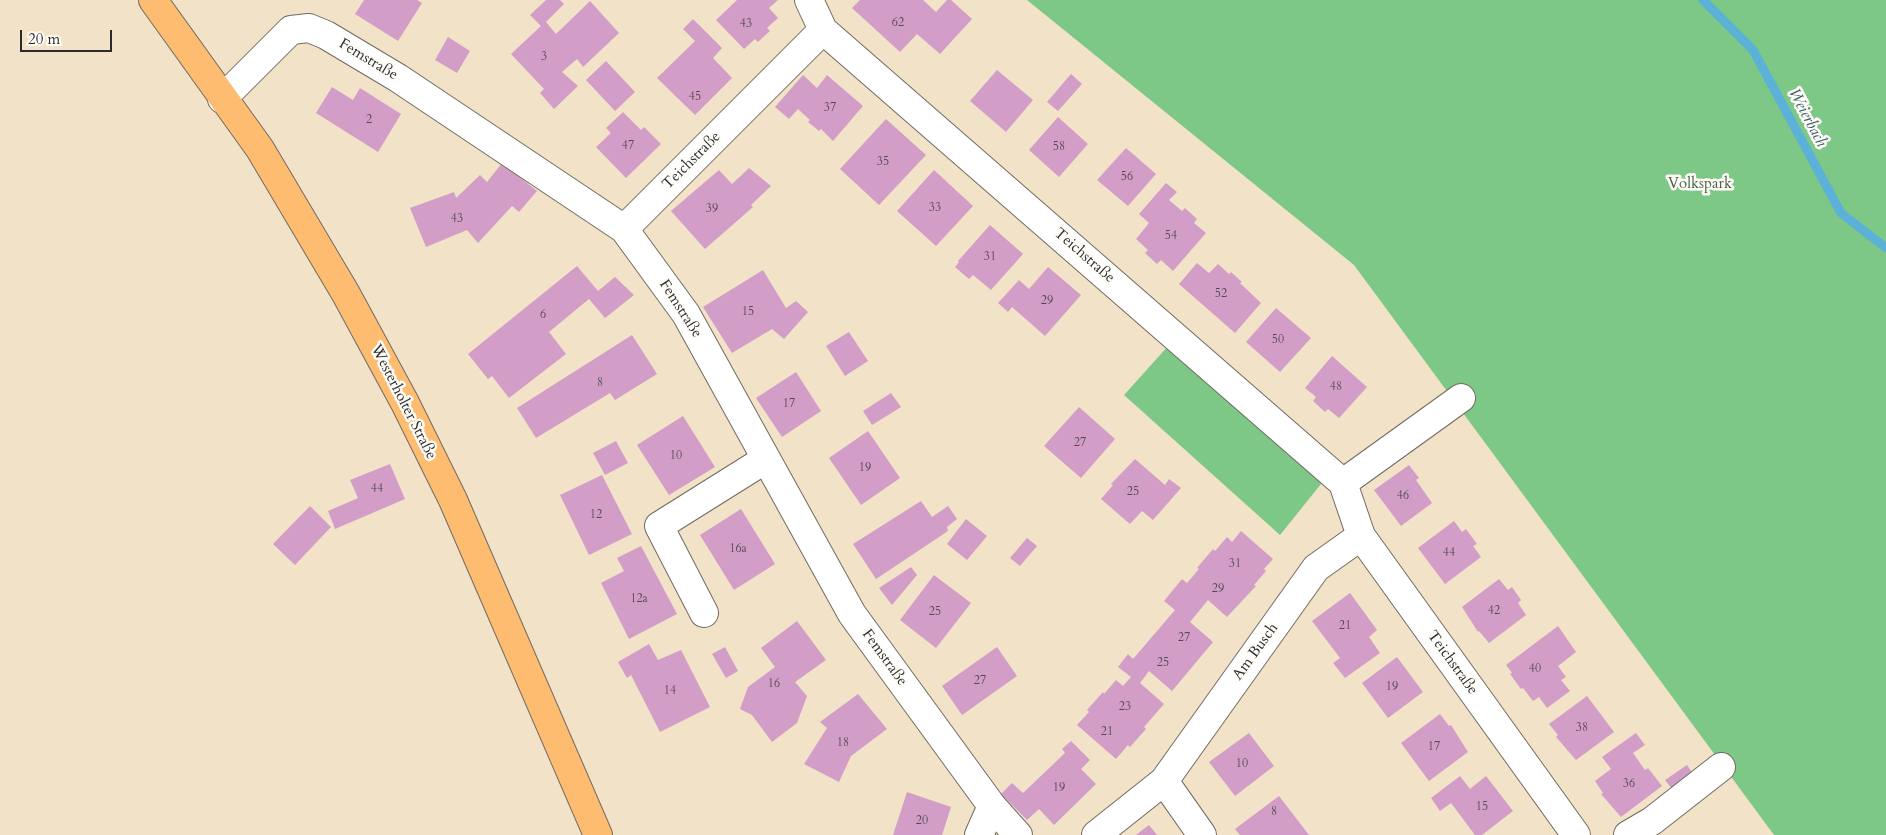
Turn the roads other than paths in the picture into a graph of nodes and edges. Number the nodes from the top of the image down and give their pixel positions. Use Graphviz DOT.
graph roads {
  1 [pos="153,0"];
  2 [pos="809,0"];
  3 [pos="823,30"];
  4 [pos="222,99"];
  5 [pos="624,229"];
  6 [pos="1461,398"];
  7 [pos="766,459"];
  8 [pos="1344,483"];
  9 [pos="1361,536"];
  10 [pos="704,613"];
  11 [pos="1721,767"];
  12 [pos="1164,782"];
  13 [pos="992,806"];
  14 [pos="598,835"];
  15 [pos="979,835"];
  16 [pos="1018,835"];
  17 [pos="1096,835"];
  18 [pos="1202,835"];
  19 [pos="1576,835"];
  20 [pos="1628,835"];
  1 -- 4 [label="main road, Westerholter Straße"];
  2 -- 3 [label="street, Teichstraße"];
  3 -- 5 [label="street, Teichstraße"];
  3 -- 8 [label="street, Teichstraße"];
  4 -- 5 [label="street, Femstraße"];
  4 -- 14 [label="main road, Westerholter Straße"];
  5 -- 7 [label="street, Femstraße"];
  6 -- 8 [label="street"];
  7 -- 10 [label="street"];
  7 -- 13 [label="street, Femstraße"];
  8 -- 9 [label="street, Teichstraße"];
  9 -- 12 [label="street, Am Busch"];
  9 -- 19 [label="street, Teichstraße"];
  11 -- 20 [label="street"];
  12 -- 17 [label="street, Am Busch"];
  12 -- 18 [label="street"];
  13 -- 15 [label="street"];
  13 -- 16 [label="street, Femstraße"];
}
